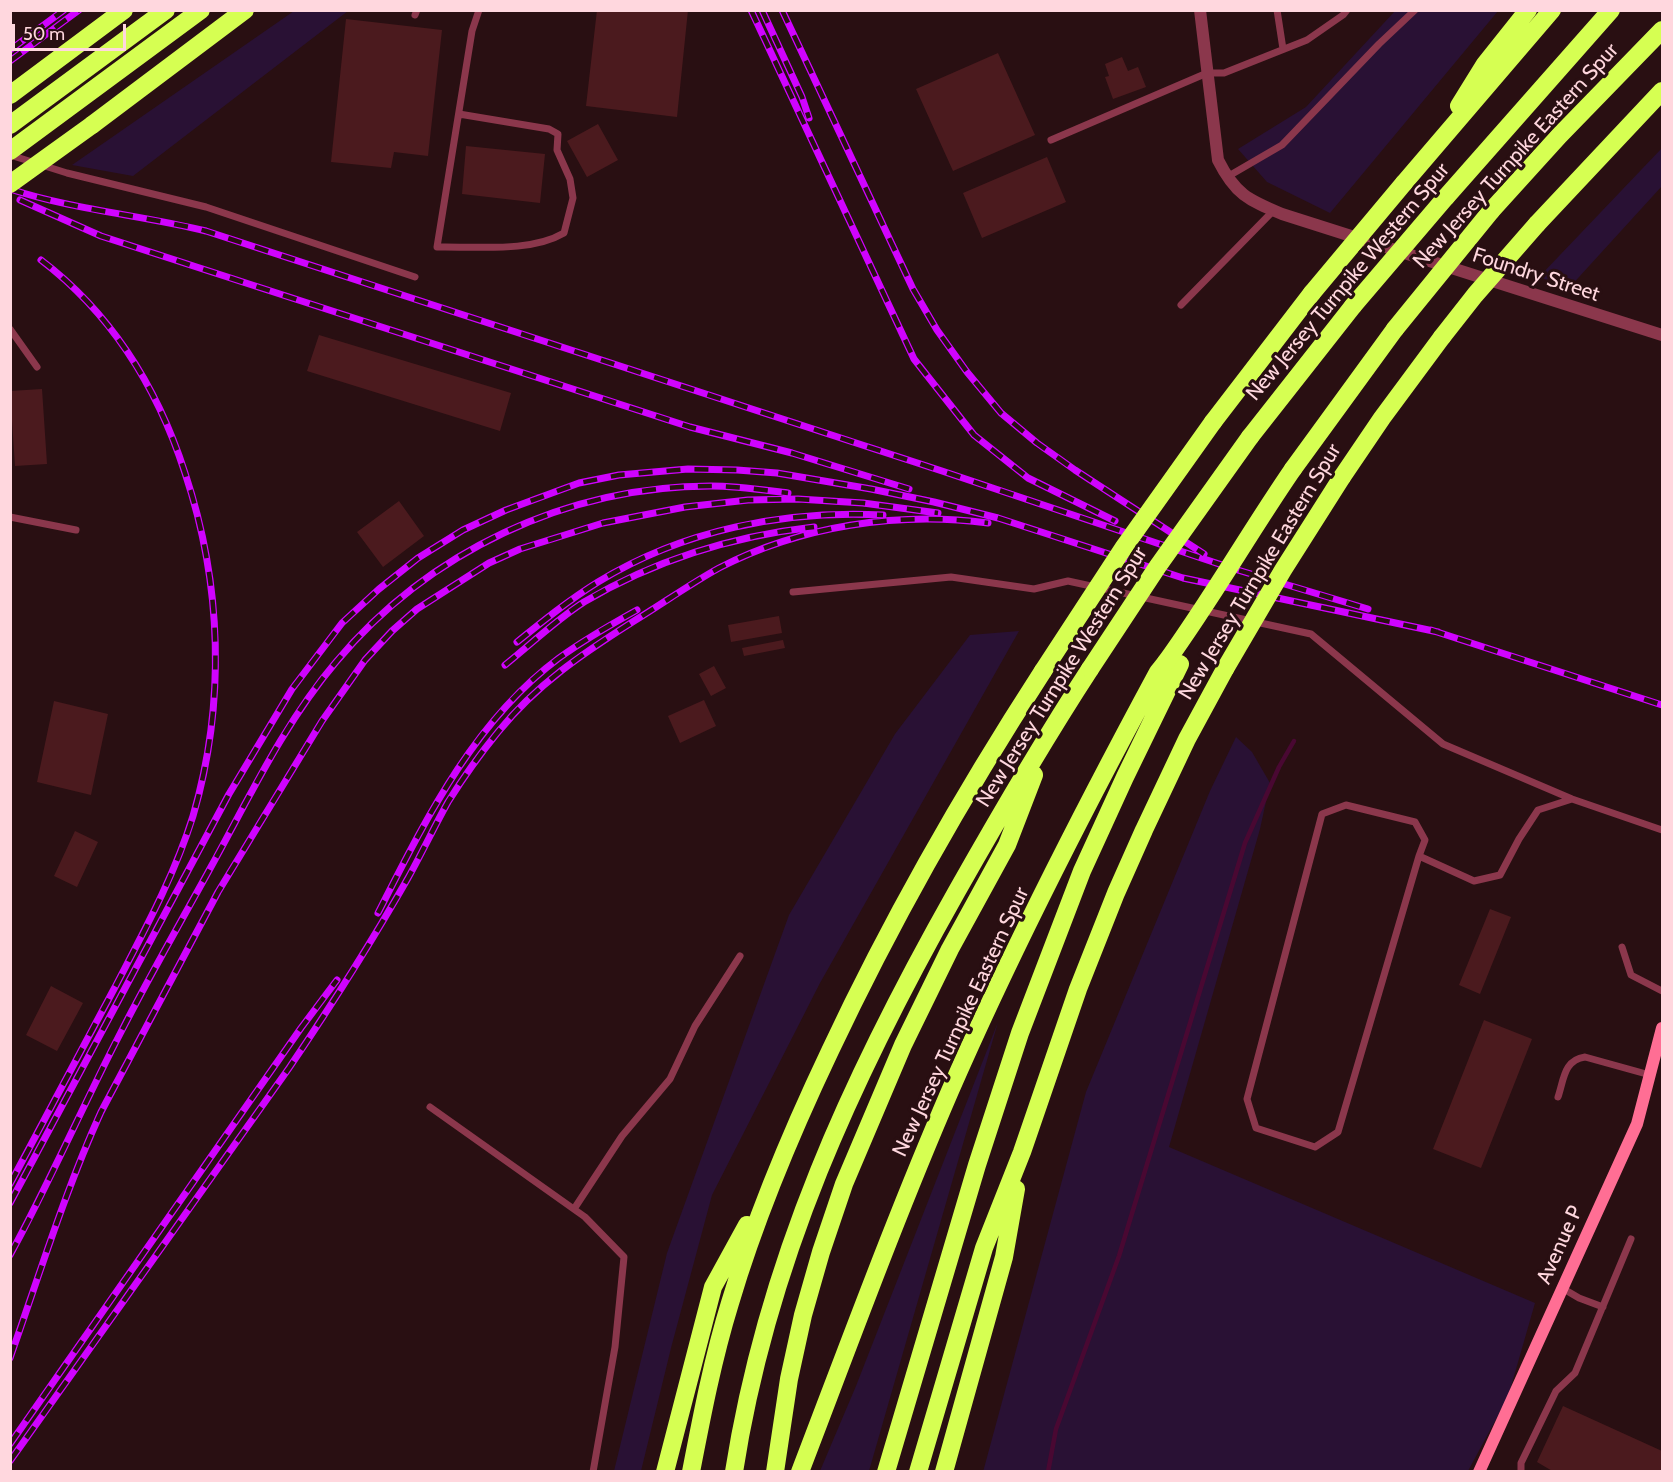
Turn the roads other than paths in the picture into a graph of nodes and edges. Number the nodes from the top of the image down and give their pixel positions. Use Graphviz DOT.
graph roads {
  1 [pos="124,10"];
  2 [pos="165,10"];
  3 [pos="201,10"];
  4 [pos="245,10"];
  5 [pos="479,10"];
  6 [pos="1200,10"];
  7 [pos="1277,10"];
  8 [pos="1347,10"];
  9 [pos="1415,10"];
  10 [pos="1528,10"];
  11 [pos="1552,10"];
  12 [pos="1611,10"];
  13 [pos="1662,30"];
  14 [pos="1283,49"];
  15 [pos="1208,73"];
  16 [pos="1662,91"];
  17 [pos="10,95"];
  18 [pos="459,114"];
  19 [pos="10,125"];
  20 [pos="1051,140"];
  21 [pos="10,153"];
  22 [pos="1430,153"];
  23 [pos="1227,177"];
  24 [pos="10,184"];
  25 [pos="1274,210"];
  26 [pos="415,277"];
  27 [pos="1181,305"];
  28 [pos="10,329"];
  29 [pos="1662,335"];
  30 [pos="37,367"];
  31 [pos="10,517"];
  32 [pos="76,530"];
  33 [pos="793,592"];
  34 [pos="1173,663"];
  35 [pos="1050,732"];
  36 [pos="1572,798"];
  37 [pos="1662,830"];
  38 [pos="1419,856"];
  39 [pos="1622,947"];
  40 [pos="740,956"];
  41 [pos="1662,991"];
  42 [pos="1662,1028"];
  43 [pos="1650,1075"];
  44 [pos="1558,1097"];
  45 [pos="430,1107"];
  46 [pos="1022,1152"];
  47 [pos="777,1168"];
  48 [pos="574,1209"];
  49 [pos="1630,1239"];
  50 [pos="1562,1288"];
  51 [pos="1603,1306"];
  52 [pos="593,1472"];
  53 [pos="665,1472"];
  54 [pos="692,1472"];
  55 [pos="735,1472"];
  56 [pos="775,1472"];
  57 [pos="800,1472"];
  58 [pos="886,1472"];
  59 [pos="918,1472"];
  60 [pos="944,1472"];
  61 [pos="1479,1472"];
  62 [pos="1521,1472"];
  1 -- 17 [label="highway"];
  2 -- 19 [label="highway"];
  3 -- 21 [label="highway"];
  4 -- 24 [label="highway, bridge"];
  5 -- 18 [label="lane"];
  6 -- 15 [label="street, Foundry Street"];
  7 -- 14 [label="lane"];
  8 -- 14 [label="lane"];
  9 -- 23 [label="lane"];
  10 -- 22 [label="highway"];
  11 -- 22 [label="highway, New Jersey Turnpike Western Spur"];
  12 -- 35 [label="highway, New Jersey Turnpike Western Spur, bridge"];
  13 -- 34 [label="highway, New Jersey Turnpike Eastern Spur, bridge"];
  14 -- 15 [label="lane"];
  15 -- 20 [label="lane"];
  15 -- 23 [label="street, Foundry Street"];
  16 -- 46 [label="highway, New Jersey Turnpike Eastern Spur, bridge"];
  18 -- 18 [label="lane"];
  21 -- 26 [label="lane"];
  22 -- 47 [label="highway, New Jersey Turnpike Western Spur, bridge"];
  23 -- 25 [label="street, Foundry Street"];
  25 -- 27 [label="lane"];
  25 -- 29 [label="street, Foundry Street"];
  28 -- 30 [label="lane"];
  31 -- 32 [label="lane"];
  33 -- 36 [label="lane"];
  34 -- 57 [label="highway, New Jersey Turnpike Eastern Spur"];
  34 -- 58 [label="highway, New Jersey Turnpike Eastern Spur"];
  35 -- 55 [label="highway, New Jersey Turnpike Western Spur"];
  35 -- 56 [label="highway"];
  36 -- 37 [label="lane"];
  36 -- 38 [label="lane"];
  38 -- 38 [label="lane"];
  39 -- 41 [label="lane"];
  40 -- 48 [label="lane"];
  42 -- 43 [label="street, Avenue P"];
  43 -- 44 [label="lane"];
  43 -- 50 [label="street, Avenue P"];
  45 -- 48 [label="lane"];
  46 -- 59 [label="highway, New Jersey Turnpike Eastern Spur"];
  46 -- 60 [label="highway, New Jersey Turnpike Eastern Spur"];
  47 -- 53 [label="highway"];
  47 -- 54 [label="highway, New Jersey Turnpike Western Spur"];
  48 -- 52 [label="lane"];
  49 -- 51 [label="lane"];
  50 -- 51 [label="lane"];
  50 -- 61 [label="street, Avenue P"];
  51 -- 62 [label="lane"];
}
